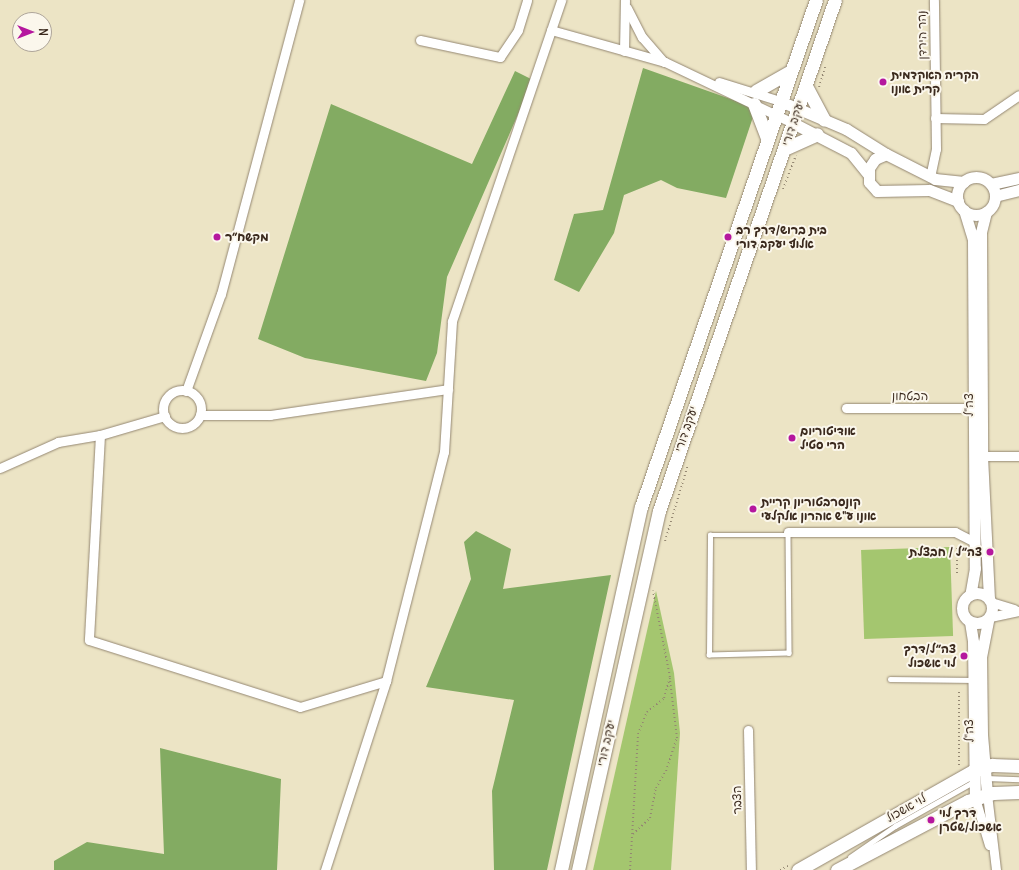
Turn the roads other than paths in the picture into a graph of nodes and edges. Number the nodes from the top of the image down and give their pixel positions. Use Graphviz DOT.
graph roads {
  1 [pos="299,0"];
  2 [pos="527,0"];
  3 [pos="561,0"];
  4 [pos="816,0"];
  5 [pos="835,0"];
  6 [pos="934,0"];
  7 [pos="626,4"];
  8 [pos="551,30"];
  9 [pos="420,40"];
  10 [pos="624,51"];
  11 [pos="666,62"];
  12 [pos="791,71"];
  13 [pos="704,79"];
  14 [pos="806,86"];
  15 [pos="1019,95"];
  16 [pos="755,97"];
  17 [pos="780,101"];
  18 [pos="798,109"];
  19 [pos="776,114"];
  20 [pos="935,118"];
  21 [pos="824,120"];
  22 [pos="793,122"];
  23 [pos="817,134"];
  24 [pos="767,138"];
  25 [pos="784,149"];
  26 [pos="886,154"];
  27 [pos="868,174"];
  28 [pos="930,177"];
  29 [pos="1019,178"];
  30 [pos="964,182"];
  31 [pos="991,184"];
  32 [pos="1019,190"];
  33 [pos="995,196"];
  34 [pos="961,206"];
  35 [pos="986,212"];
  36 [pos="448,389"];
  37 [pos="186,391"];
  38 [pos="846,408"];
  39 [pos="974,408"];
  40 [pos="200,415"];
  41 [pos="165,416"];
  42 [pos="100,435"];
  43 [pos="982,456"];
  44 [pos="1019,456"];
  45 [pos="0,468"];
  46 [pos="974,519"];
  47 [pos="955,532"];
  48 [pos="788,533"];
  49 [pos="975,542"];
  50 [pos="970,595"];
  51 [pos="990,600"];
  52 [pos="1019,610"];
  53 [pos="989,618"];
  54 [pos="970,622"];
  55 [pos="890,679"];
  56 [pos="973,680"];
  57 [pos="386,681"];
  58 [pos="748,730"];
  59 [pos="1019,766"];
  60 [pos="979,774"];
  61 [pos="1019,779"];
  62 [pos="1019,792"];
  63 [pos="981,796"];
  64 [pos="995,867"];
  65 [pos="325,870"];
  66 [pos="561,870"];
  67 [pos="578,870"];
  68 [pos="751,870"];
  69 [pos="798,870"];
  70 [pos="832,870"];
  71 [pos="837,870"];
  1 -- 37 [label="street"];
  2 -- 9 [label="street"];
  3 -- 8 [label="street"];
  4 -- 12 [label="main road, יעקב דורי"];
  5 -- 14 [label="main road, יעקב דורי"];
  6 -- 20 [label="street, נהר הירדן"];
  7 -- 10 [label="street"];
  7 -- 11 [label="street"];
  8 -- 10 [label="street"];
  8 -- 36 [label="street"];
  10 -- 11 [label="street"];
  11 -- 13 [label="street"];
  12 -- 16 [label="main road"];
  12 -- 17 [label="main road, יעקב דורי"];
  13 -- 16 [label="street"];
  13 -- 16 [label="street"];
  14 -- 18 [label="main road, יעקב דורי"];
  14 -- 21 [label="main road"];
  15 -- 20 [label="street"];
  16 -- 17 [label="street"];
  16 -- 19 [label="street"];
  16 -- 24 [label="main road"];
  17 -- 18 [label="street"];
  17 -- 19 [label="main road, יעקב דורי"];
  18 -- 21 [label="street"];
  18 -- 22 [label="main road, יעקב דורי"];
  19 -- 22 [label="street"];
  19 -- 24 [label="main road, יעקב דורי"];
  20 -- 28 [label="street, נהר הירדן"];
  21 -- 26 [label="street"];
  22 -- 23 [label="street"];
  22 -- 25 [label="main road, יעקב דורי"];
  23 -- 25 [label="main road"];
  23 -- 27 [label="street"];
  24 -- 66 [label="main road, יעקב דורי"];
  25 -- 67 [label="main road, יעקב דורי"];
  26 -- 27 [label="street"];
  26 -- 28 [label="street"];
  27 -- 34 [label="street"];
  28 -- 30 [label="street"];
  29 -- 31 [label="street"];
  30 -- 31 [label="street"];
  30 -- 34 [label="street"];
  31 -- 33 [label="street"];
  32 -- 33 [label="street"];
  33 -- 35 [label="street"];
  34 -- 35 [label="street"];
  34 -- 39 [label="street, צה\"ל"];
  35 -- 43 [label="street, צה\"ל"];
  36 -- 40 [label="street"];
  36 -- 57 [label="street"];
  37 -- 40 [label="street"];
  37 -- 41 [label="street"];
  38 -- 39 [label="street, הבטחון"];
  39 -- 46 [label="street, צה\"ל"];
  40 -- 41 [label="street"];
  41 -- 42 [label="street"];
  42 -- 45 [label="street"];
  42 -- 57 [label="street"];
  43 -- 44 [label="street"];
  43 -- 51 [label="street, צה\"ל"];
  46 -- 47 [label="street"];
  46 -- 49 [label="street, צה\"ל"];
  47 -- 48 [label="street"];
  47 -- 49 [label="street"];
  48 -- 48 [label="lane"];
  49 -- 50 [label="street, צה\"ל"];
  50 -- 51 [label="street"];
  50 -- 54 [label="street"];
  51 -- 52 [label="street"];
  51 -- 53 [label="street"];
  52 -- 53 [label="street"];
  53 -- 54 [label="street"];
  53 -- 60 [label="street, צה\"ל"];
  54 -- 56 [label="street, צה\"ל"];
  55 -- 56 [label="lane"];
  56 -- 60 [label="street, צה\"ל"];
  57 -- 65 [label="street"];
  58 -- 68 [label="street, הצבר"];
  59 -- 60 [label="main road, לוי אשכול"];
  60 -- 61 [label="lane"];
  60 -- 63 [label="street"];
  60 -- 69 [label="main road, לוי אשכול"];
  60 -- 70 [label="lane"];
  62 -- 63 [label="main road, לוי אשכול"];
  63 -- 64 [label="street"];
  63 -- 71 [label="main road, לוי אשכול"];
}
